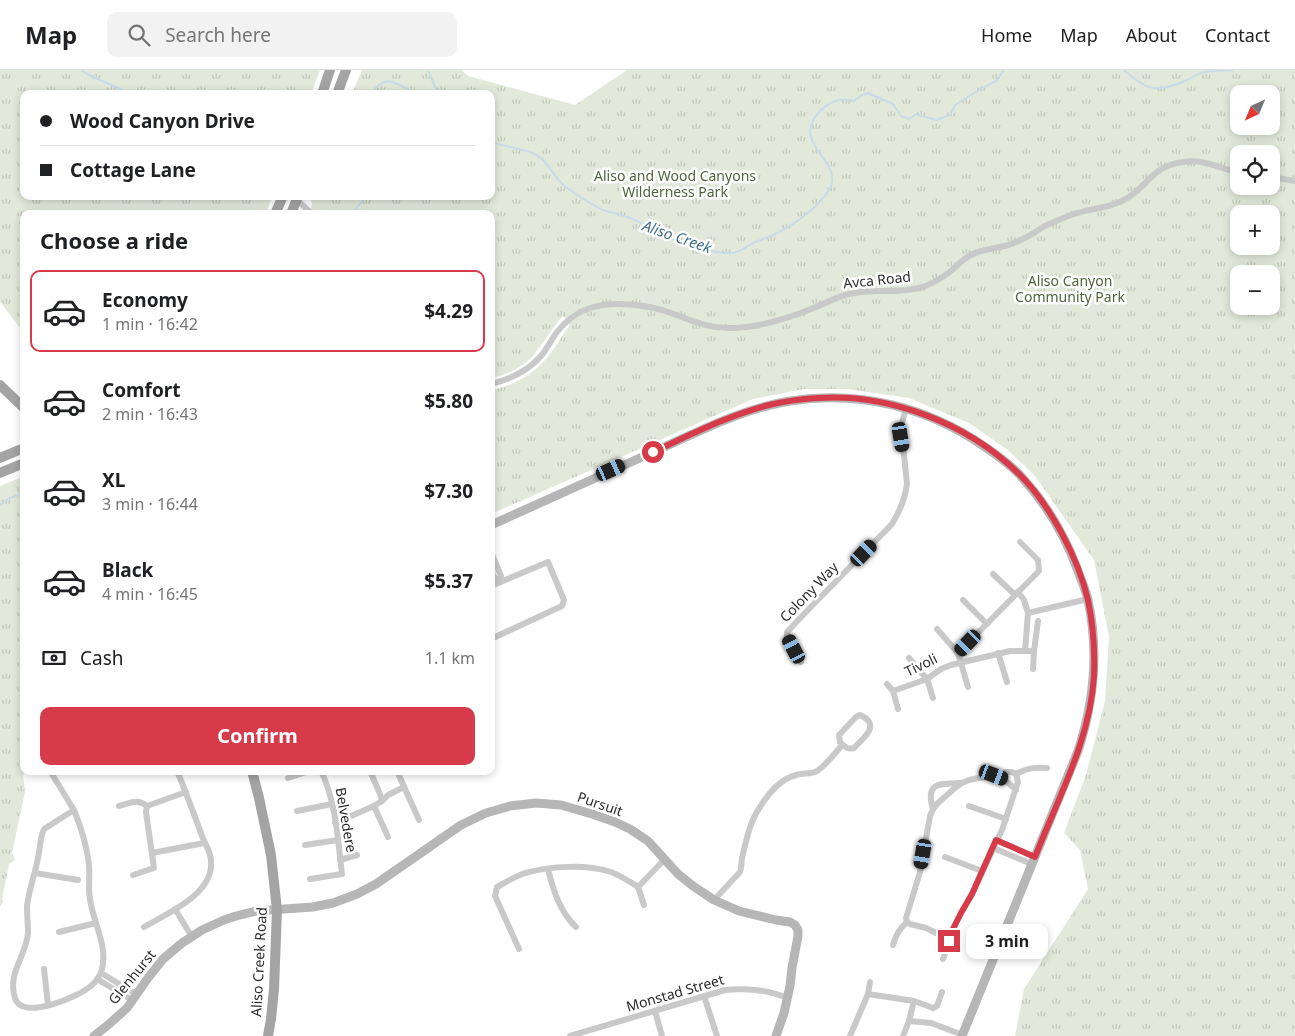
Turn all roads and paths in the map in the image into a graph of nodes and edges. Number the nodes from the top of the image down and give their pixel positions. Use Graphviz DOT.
graph roads {
  1 [pos="330,70"];
  2 [pos="346,70"];
  3 [pos="323,90"];
  4 [pos="338,90"];
  5 [pos="1230,170"];
  6 [pos="1280,178"];
  7 [pos="1295,181"];
  8 [pos="299,200"];
  9 [pos="308,210"];
  10 [pos="495,383"];
  11 [pos="0,385"];
  12 [pos="20,404"];
  13 [pos="906,408"];
  14 [pos="20,450"];
  15 [pos="0,458"];
  16 [pos="20,465"];
  17 [pos="0,474"];
  18 [pos="495,523"];
  19 [pos="1020,542"];
  20 [pos="495,562"];
  21 [pos="993,574"];
  22 [pos="495,578"];
  23 [pos="500,582"];
  24 [pos="495,584"];
  25 [pos="1016,594"];
  26 [pos="1088,599"];
  27 [pos="964,600"];
  28 [pos="1028,613"];
  29 [pos="1038,621"];
  30 [pos="987,624"];
  31 [pos="937,629"];
  32 [pos="495,637"];
  33 [pos="1025,651"];
  34 [pos="1034,651"];
  35 [pos="958,653"];
  36 [pos="998,653"];
  37 [pos="909,658"];
  38 [pos="801,662"];
  39 [pos="960,663"];
  40 [pos="1033,669"];
  41 [pos="927,679"];
  42 [pos="1007,682"];
  43 [pos="887,684"];
  44 [pos="968,687"];
  45 [pos="893,691"];
  46 [pos="933,698"];
  47 [pos="898,708"];
  48 [pos="842,745"];
  49 [pos="1047,768"];
  50 [pos="1016,774"];
  51 [pos="52,775"];
  52 [pos="179,775"];
  53 [pos="253,775"];
  54 [pos="297,775"];
  55 [pos="323,775"];
  56 [pos="372,775"];
  57 [pos="399,775"];
  58 [pos="994,775"];
  59 [pos="288,778"];
  60 [pos="962,783"];
  61 [pos="404,787"];
  62 [pos="1016,790"];
  63 [pos="186,792"];
  64 [pos="382,801"];
  65 [pos="332,804"];
  66 [pos="119,806"];
  67 [pos="147,806"];
  68 [pos="374,806"];
  69 [pos="969,806"];
  70 [pos="933,809"];
  71 [pos="74,810"];
  72 [pos="297,811"];
  73 [pos="1006,819"];
  74 [pos="419,820"];
  75 [pos="335,823"];
  76 [pos="388,837"];
  77 [pos="338,840"];
  78 [pos="996,840"];
  79 [pos="204,843"];
  80 [pos="305,845"];
  81 [pos="993,848"];
  82 [pos="152,853"];
  83 [pos="357,855"];
  84 [pos="945,857"];
  85 [pos="340,860"];
  86 [pos="664,860"];
  87 [pos="1034,861"];
  88 [pos="548,869"];
  89 [pos="982,871"];
  90 [pos="35,873"];
  91 [pos="133,875"];
  92 [pos="310,879"];
  93 [pos="78,880"];
  94 [pos="638,887"];
  95 [pos="714,900"];
  96 [pos="644,905"];
  97 [pos="175,909"];
  98 [pos="277,910"];
  99 [pos="907,922"];
  100 [pos="96,923"];
  101 [pos="144,926"];
  102 [pos="576,927"];
  103 [pos="59,932"];
  104 [pos="949,935"];
  105 [pos="192,937"];
  106 [pos="894,945"];
  107 [pos="519,949"];
  108 [pos="943,959"];
  109 [pos="44,969"];
  110 [pos="99,976"];
  111 [pos="870,982"];
  112 [pos="942,992"];
  113 [pos="868,994"];
  114 [pos="704,996"];
  115 [pos="134,997"];
  116 [pos="787,998"];
  117 [pos="914,1001"];
  118 [pos="48,1006"];
  119 [pos="655,1011"];
  120 [pos="910,1021"];
  121 [pos="963,1035"];
  122 [pos="94,1036"];
  123 [pos="268,1036"];
  124 [pos="570,1036"];
  125 [pos="662,1036"];
  126 [pos="717,1036"];
  127 [pos="776,1036"];
  128 [pos="850,1036"];
  129 [pos="903,1036"];
  1 -- 3 [label="main road"];
  2 -- 4 [label="main road"];
  5 -- 10 [label="street, Avca Road"];
  6 -- 7 [label="street"];
  8 -- 9 [label="street"];
  11 -- 12 [label="main road"];
  13 -- 18 [label="main road"];
  13 -- 26 [label="main road"];
  13 -- 38 [label="street, Colony Way"];
  14 -- 15 [label="main road"];
  16 -- 17 [label="main road"];
  19 -- 25 [label="street"];
  20 -- 23 [label="street"];
  21 -- 25 [label="street"];
  22 -- 23 [label="street"];
  23 -- 24 [label="street"];
  23 -- 32 [label="street"];
  25 -- 28 [label="street"];
  25 -- 30 [label="street"];
  26 -- 28 [label="street"];
  26 -- 87 [label="main road"];
  27 -- 30 [label="street"];
  28 -- 33 [label="street"];
  29 -- 34 [label="street"];
  30 -- 35 [label="street"];
  31 -- 35 [label="street"];
  33 -- 34 [label="street, Tivoli"];
  33 -- 36 [label="street, Tivoli"];
  34 -- 40 [label="street"];
  35 -- 39 [label="street, Tivoli"];
  36 -- 39 [label="street, Tivoli"];
  36 -- 42 [label="street"];
  37 -- 41 [label="street"];
  39 -- 41 [label="street, Tivoli"];
  39 -- 44 [label="street"];
  41 -- 45 [label="street, Tivoli"];
  41 -- 46 [label="street"];
  43 -- 45 [label="street"];
  45 -- 47 [label="street"];
  48 -- 48 [label="street"];
  48 -- 95 [label="street"];
  49 -- 50 [label="street"];
  50 -- 58 [label="street"];
  50 -- 62 [label="street"];
  51 -- 71 [label="street"];
  52 -- 63 [label="street"];
  53 -- 98 [label="main road, Aliso Creek Road"];
  54 -- 59 [label="street"];
  55 -- 65 [label="street, Belvedere"];
  56 -- 64 [label="street"];
  57 -- 61 [label="street"];
  58 -- 60 [label="street"];
  58 -- 62 [label="street"];
  60 -- 70 [label="street"];
  60 -- 70 [label="street"];
  61 -- 64 [label="street"];
  61 -- 74 [label="street"];
  62 -- 73 [label="street"];
  63 -- 67 [label="street"];
  63 -- 79 [label="street"];
  64 -- 68 [label="street"];
  65 -- 72 [label="street"];
  65 -- 75 [label="street, Belvedere"];
  66 -- 67 [label="street"];
  67 -- 82 [label="street"];
  68 -- 75 [label="street"];
  68 -- 76 [label="street"];
  69 -- 73 [label="street"];
  70 -- 99 [label="street"];
  71 -- 90 [label="street"];
  71 -- 100 [label="street"];
  73 -- 78 [label="street"];
  75 -- 77 [label="street, Belvedere"];
  77 -- 80 [label="street"];
  77 -- 85 [label="street, Belvedere"];
  78 -- 81 [label="street"];
  78 -- 87 [label="street"];
  79 -- 82 [label="street"];
  79 -- 97 [label="street"];
  81 -- 87 [label="street"];
  81 -- 89 [label="street"];
  82 -- 91 [label="street"];
  83 -- 85 [label="street"];
  84 -- 89 [label="street"];
  85 -- 92 [label="street, Belvedere"];
  86 -- 94 [label="street"];
  86 -- 95 [label="main road, Pursuit"];
  86 -- 98 [label="main road, Pursuit"];
  87 -- 121 [label="main road"];
  88 -- 94 [label="street"];
  88 -- 102 [label="street"];
  88 -- 107 [label="street"];
  89 -- 104 [label="street"];
  90 -- 93 [label="street"];
  90 -- 118 [label="street"];
  94 -- 96 [label="street"];
  95 -- 116 [label="main road, Pursuit"];
  97 -- 101 [label="street"];
  97 -- 105 [label="street"];
  98 -- 105 [label="main road, Glenhurst"];
  98 -- 123 [label="main road, Aliso Creek Road"];
  99 -- 104 [label="street"];
  99 -- 106 [label="street"];
  100 -- 103 [label="street"];
  100 -- 110 [label="street"];
  104 -- 108 [label="street"];
  105 -- 115 [label="main road, Glenhurst"];
  109 -- 118 [label="street"];
  110 -- 115 [label="street"];
  110 -- 118 [label="street"];
  111 -- 113 [label="street"];
  112 -- 117 [label="street"];
  113 -- 117 [label="street"];
  113 -- 128 [label="street"];
  114 -- 116 [label="street, Monstad Street"];
  114 -- 119 [label="street, Monstad Street"];
  114 -- 126 [label="street"];
  115 -- 122 [label="main road, Glenhurst"];
  116 -- 127 [label="main road, Pursuit"];
  117 -- 120 [label="street"];
  119 -- 124 [label="street, Monstad Street"];
  119 -- 125 [label="street"];
  120 -- 121 [label="street"];
  120 -- 129 [label="street"];
}
